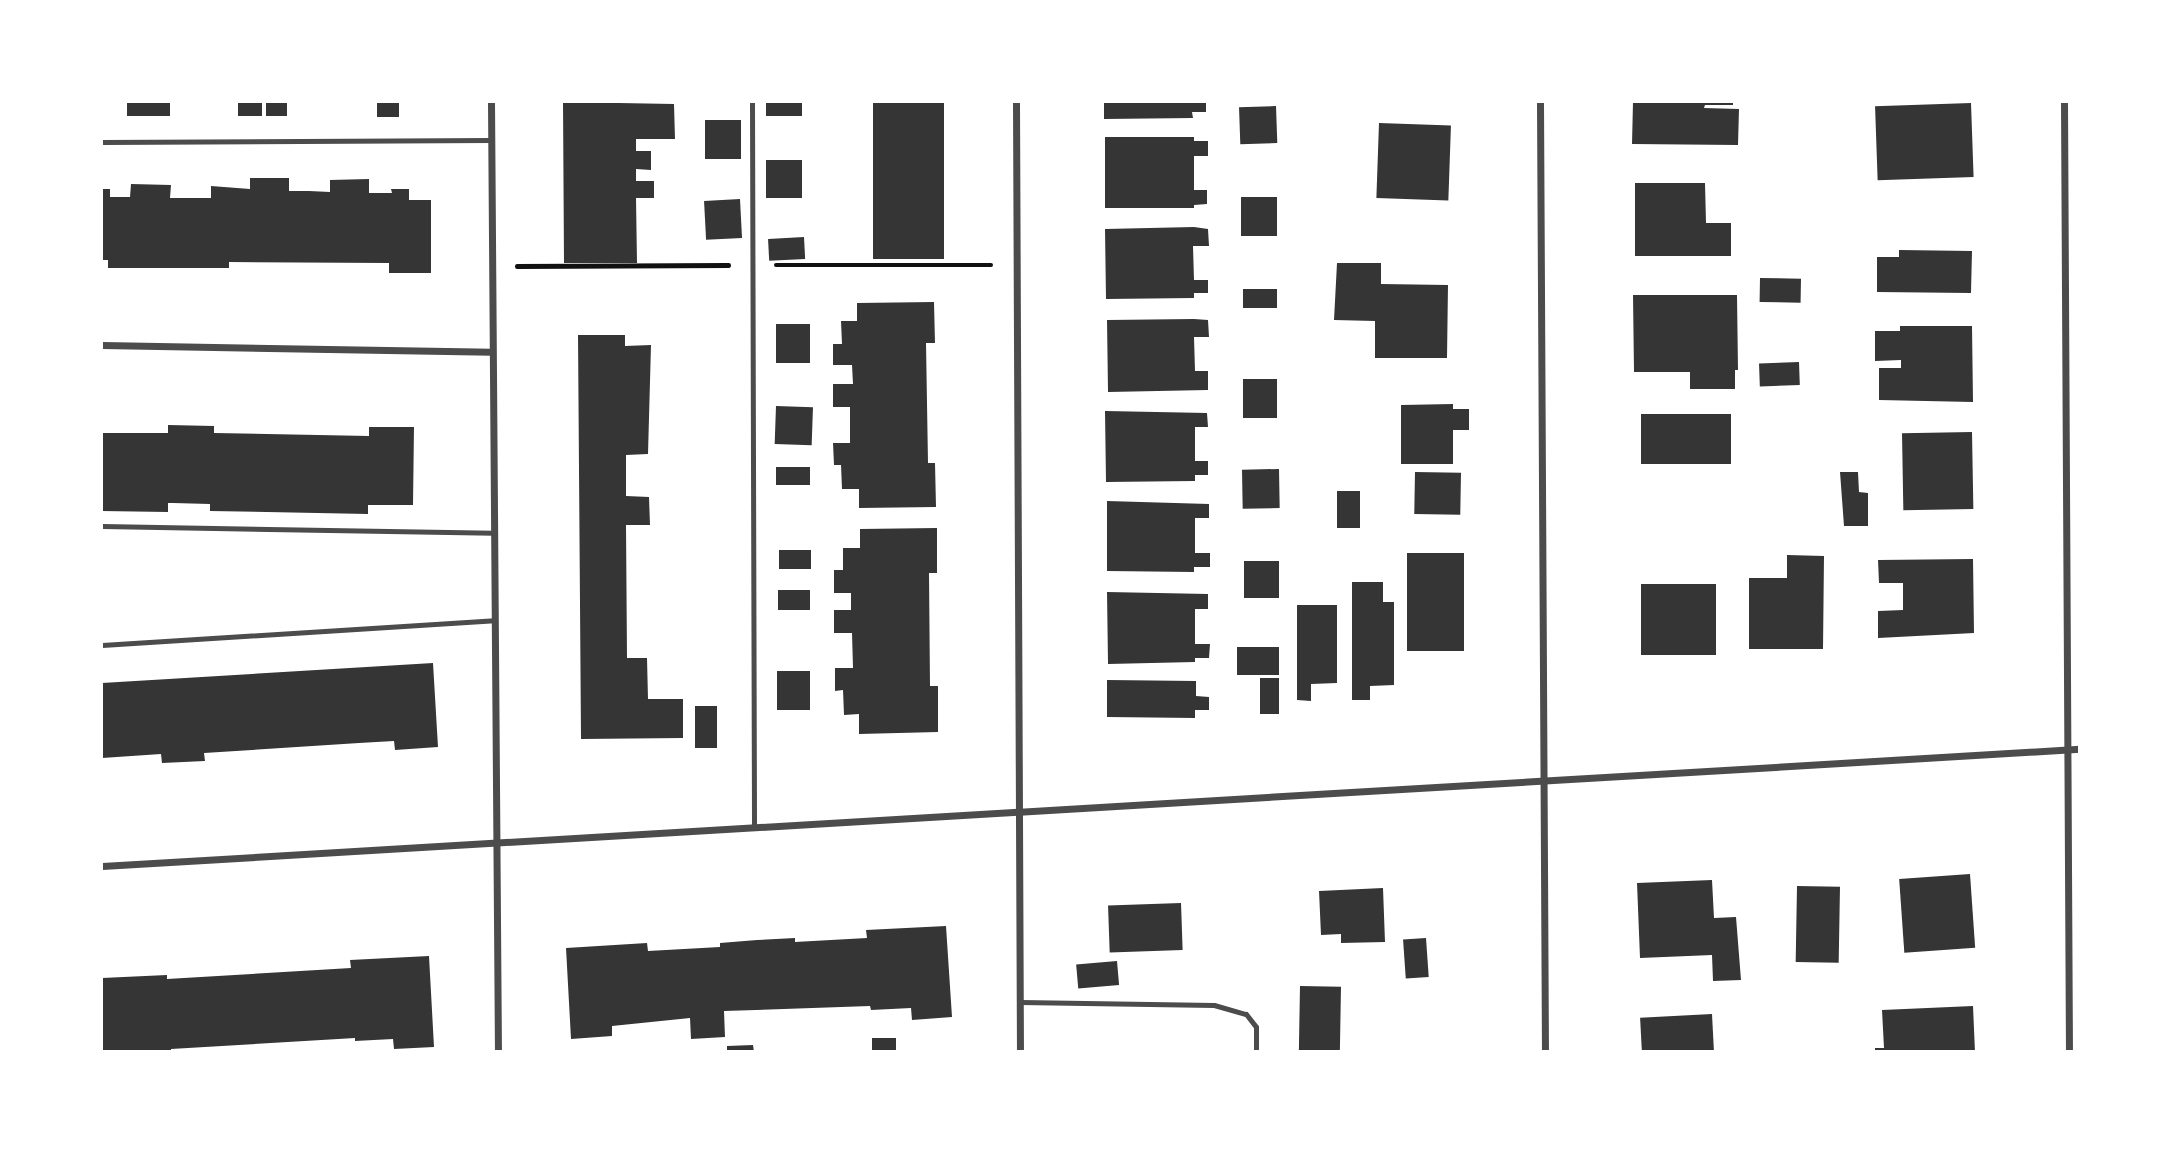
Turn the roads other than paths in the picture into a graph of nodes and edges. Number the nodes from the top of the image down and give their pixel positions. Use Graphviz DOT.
graph roads {
  1 [pos="491,102"];
  2 [pos="752,102"];
  3 [pos="1016,102"];
  4 [pos="1540,102"];
  5 [pos="2064,102"];
  6 [pos="491,140"];
  7 [pos="102,142"];
  8 [pos="102,345"];
  9 [pos="491,352"];
  10 [pos="102,526"];
  11 [pos="493,533"];
  12 [pos="494,620"];
  13 [pos="102,645"];
  14 [pos="2080,749"];
  15 [pos="2068,750"];
  16 [pos="1543,781"];
  17 [pos="1019,811"];
  18 [pos="754,827"];
  19 [pos="496,843"];
  20 [pos="102,866"];
  21 [pos="1020,1002"];
  22 [pos="498,1052"];
  23 [pos="1020,1052"];
  24 [pos="1256,1052"];
  25 [pos="1545,1052"];
  26 [pos="2069,1052"];
  1 -- 6 [label="street"];
  2 -- 18 [label="lane"];
  3 -- 17 [label="street"];
  4 -- 16 [label="street"];
  5 -- 15 [label="street"];
  6 -- 7 [label="lane"];
  6 -- 9 [label="street"];
  8 -- 9 [label="street"];
  9 -- 11 [label="street"];
  10 -- 11 [label="lane"];
  11 -- 12 [label="street"];
  12 -- 13 [label="lane"];
  12 -- 19 [label="street"];
  14 -- 15 [label="street"];
  15 -- 16 [label="street"];
  15 -- 26 [label="street"];
  16 -- 17 [label="street"];
  16 -- 25 [label="street"];
  17 -- 18 [label="street"];
  17 -- 21 [label="street"];
  18 -- 19 [label="street"];
  19 -- 20 [label="street"];
  19 -- 22 [label="street"];
  21 -- 23 [label="street"];
  21 -- 24 [label="lane"];
}
